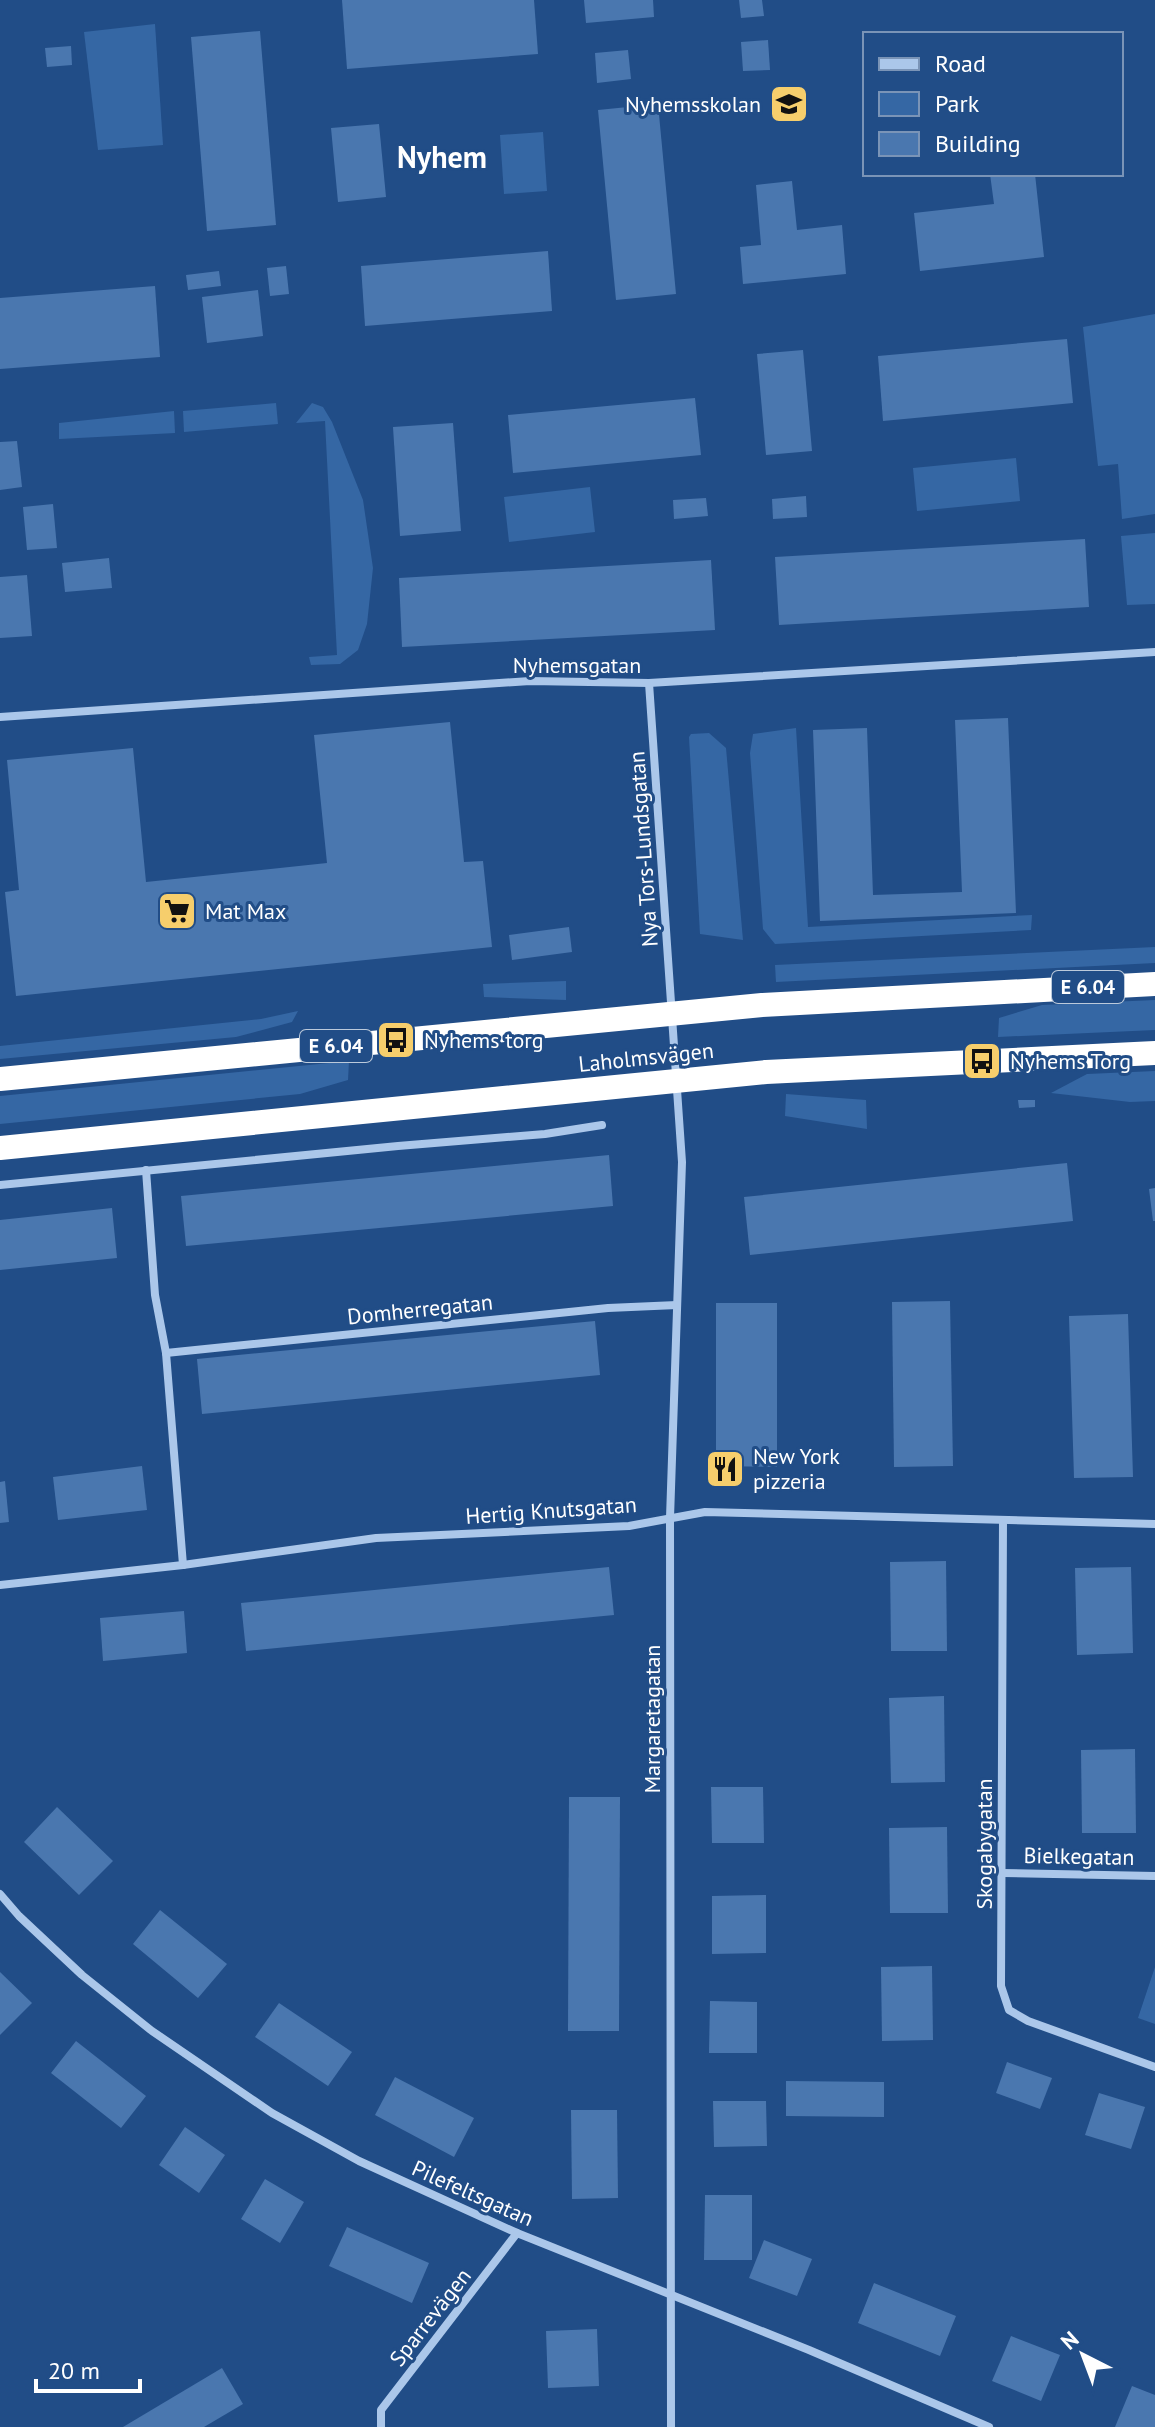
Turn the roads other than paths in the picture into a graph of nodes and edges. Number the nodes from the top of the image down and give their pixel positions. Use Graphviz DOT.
graph roads {
  1 [pos="1155,652"];
  2 [pos="649,683"];
  3 [pos="0,717"];
  4 [pos="1155,984"];
  5 [pos="673,1012"];
  6 [pos="1155,1053"];
  7 [pos="0,1079"];
  8 [pos="677,1081"];
  9 [pos="602,1125"];
  10 [pos="0,1148"];
  11 [pos="146,1170"];
  12 [pos="0,1185"];
  13 [pos="677,1305"];
  14 [pos="166,1353"];
  15 [pos="670,1518"];
  16 [pos="1003,1520"];
  17 [pos="1155,1524"];
  18 [pos="183,1565"];
  19 [pos="0,1585"];
  20 [pos="1003,1873"];
  21 [pos="1155,1876"];
  22 [pos="0,1894"];
  23 [pos="1155,2067"];
  24 [pos="517,2233"];
  25 [pos="671,2296"];
  26 [pos="381,2427"];
  27 [pos="671,2427"];
  28 [pos="989,2427"];
  1 -- 2 [label="street, Nyhemsgatan"];
  2 -- 3 [label="street, Nyhemsgatan"];
  2 -- 5 [label="street, Nya Tors-Lundsgatan"];
  4 -- 5 [label="highway, Laholmsvägen / E 6.04"];
  5 -- 7 [label="highway, Laholmsvägen / E 6.04"];
  5 -- 8 [label="street, Margaretagatan"];
  6 -- 8 [label="highway, Laholmsvägen"];
  8 -- 10 [label="highway, Laholmsvägen"];
  8 -- 13 [label="street, Margaretagatan"];
  9 -- 11 [label="street"];
  11 -- 12 [label="street"];
  11 -- 14 [label="street"];
  13 -- 14 [label="street, Domherregatan"];
  13 -- 15 [label="street, Margaretagatan"];
  14 -- 18 [label="street"];
  15 -- 16 [label="street, Hertig Knutsgatan"];
  15 -- 18 [label="street, Hertig Knutsgatan"];
  15 -- 25 [label="street, Margaretagatan"];
  16 -- 17 [label="street, Hertig Knutsgatan"];
  16 -- 20 [label="street, Skogabygatan"];
  18 -- 19 [label="street, Hertig Knutsgatan"];
  20 -- 21 [label="street, Bielkegatan"];
  20 -- 23 [label="street, Skogabygatan"];
  22 -- 24 [label="street, Pilefeltsgatan"];
  24 -- 25 [label="street, Pilefeltsgatan"];
  24 -- 26 [label="street, Sparrevägen"];
  25 -- 27 [label="street, Margaretagatan"];
  25 -- 28 [label="street, Pilefeltsgatan"];
}
